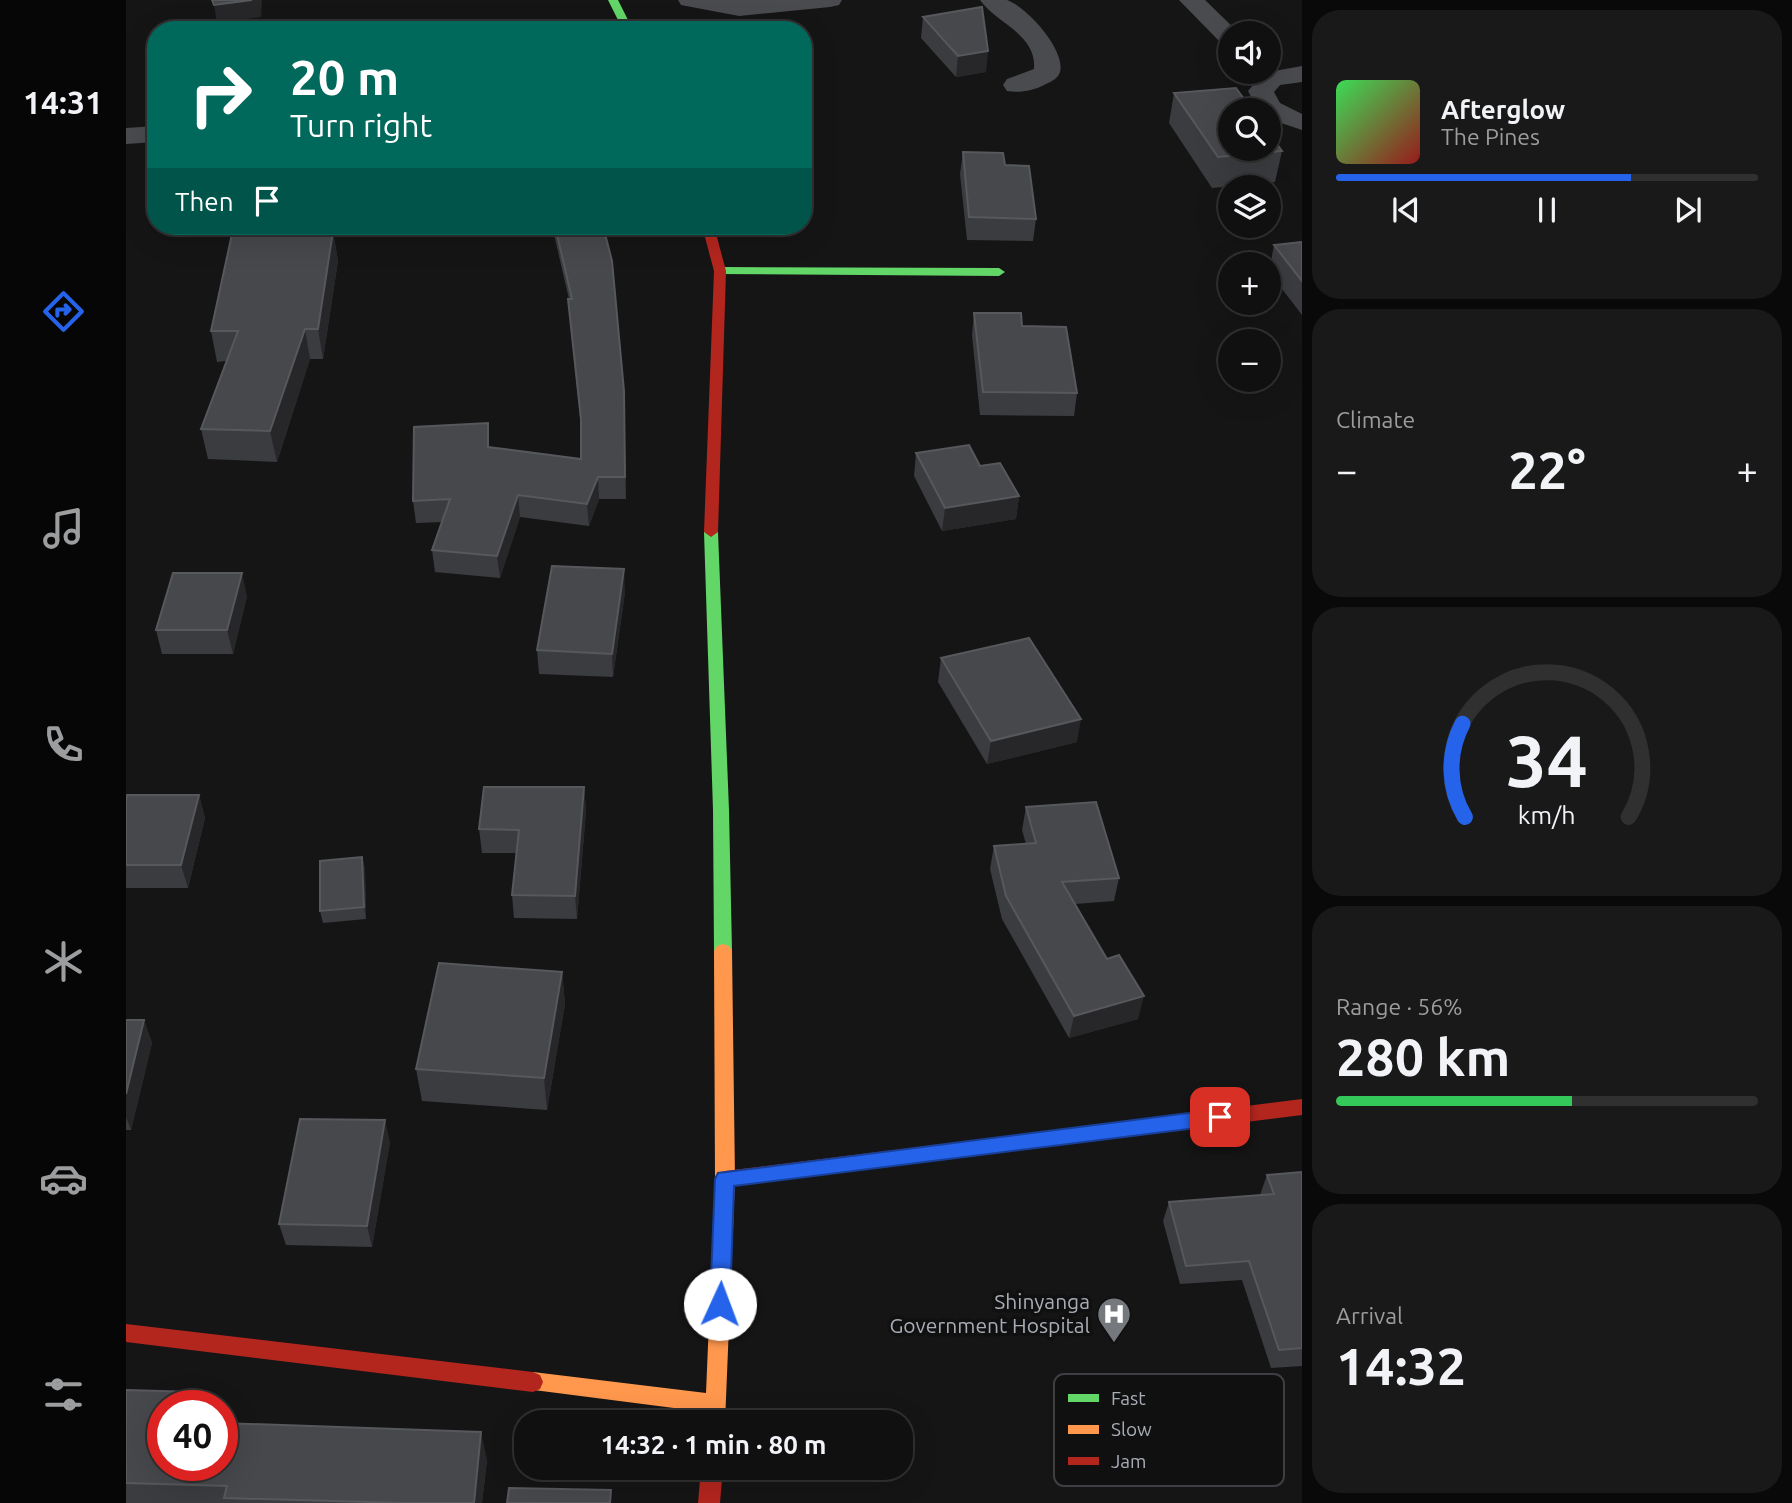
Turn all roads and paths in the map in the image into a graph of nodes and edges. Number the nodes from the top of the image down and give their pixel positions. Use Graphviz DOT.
graph roads {
  1 [pos="613,0"];
  2 [pos="691,0"];
  3 [pos="830,0"];
  4 [pos="992,0"];
  5 [pos="1191,0"];
  6 [pos="624,21"];
  7 [pos="1218,26"];
  8 [pos="1302,74"];
  9 [pos="1281,75"];
  10 [pos="1264,84"];
  11 [pos="1016,85"];
  12 [pos="1302,122"];
  13 [pos="147,135"];
  14 [pos="126,136"];
  15 [pos="710,235"];
  16 [pos="720,271"];
  17 [pos="999,272"];
  18 [pos="1302,1107"];
  19 [pos="724,1179"];
  20 [pos="126,1333"];
  21 [pos="717,1404"];
  22 [pos="716,1410"];
  23 [pos="711,1480"];
  24 [pos="709,1503"];
  1 -- 6 [label="street"];
  2 -- 3 [label="street"];
  4 -- 11 [label="street"];
  5 -- 7 [label="street"];
  8 -- 9 [label="street"];
  10 -- 12 [label="street"];
  13 -- 14 [label="street"];
  15 -- 16 [label="street"];
  16 -- 17 [label="street"];
  16 -- 19 [label="street"];
  18 -- 19 [label="street"];
  19 -- 21 [label="street"];
  20 -- 21 [label="street"];
  21 -- 22 [label="street"];
  23 -- 24 [label="street"];
}
